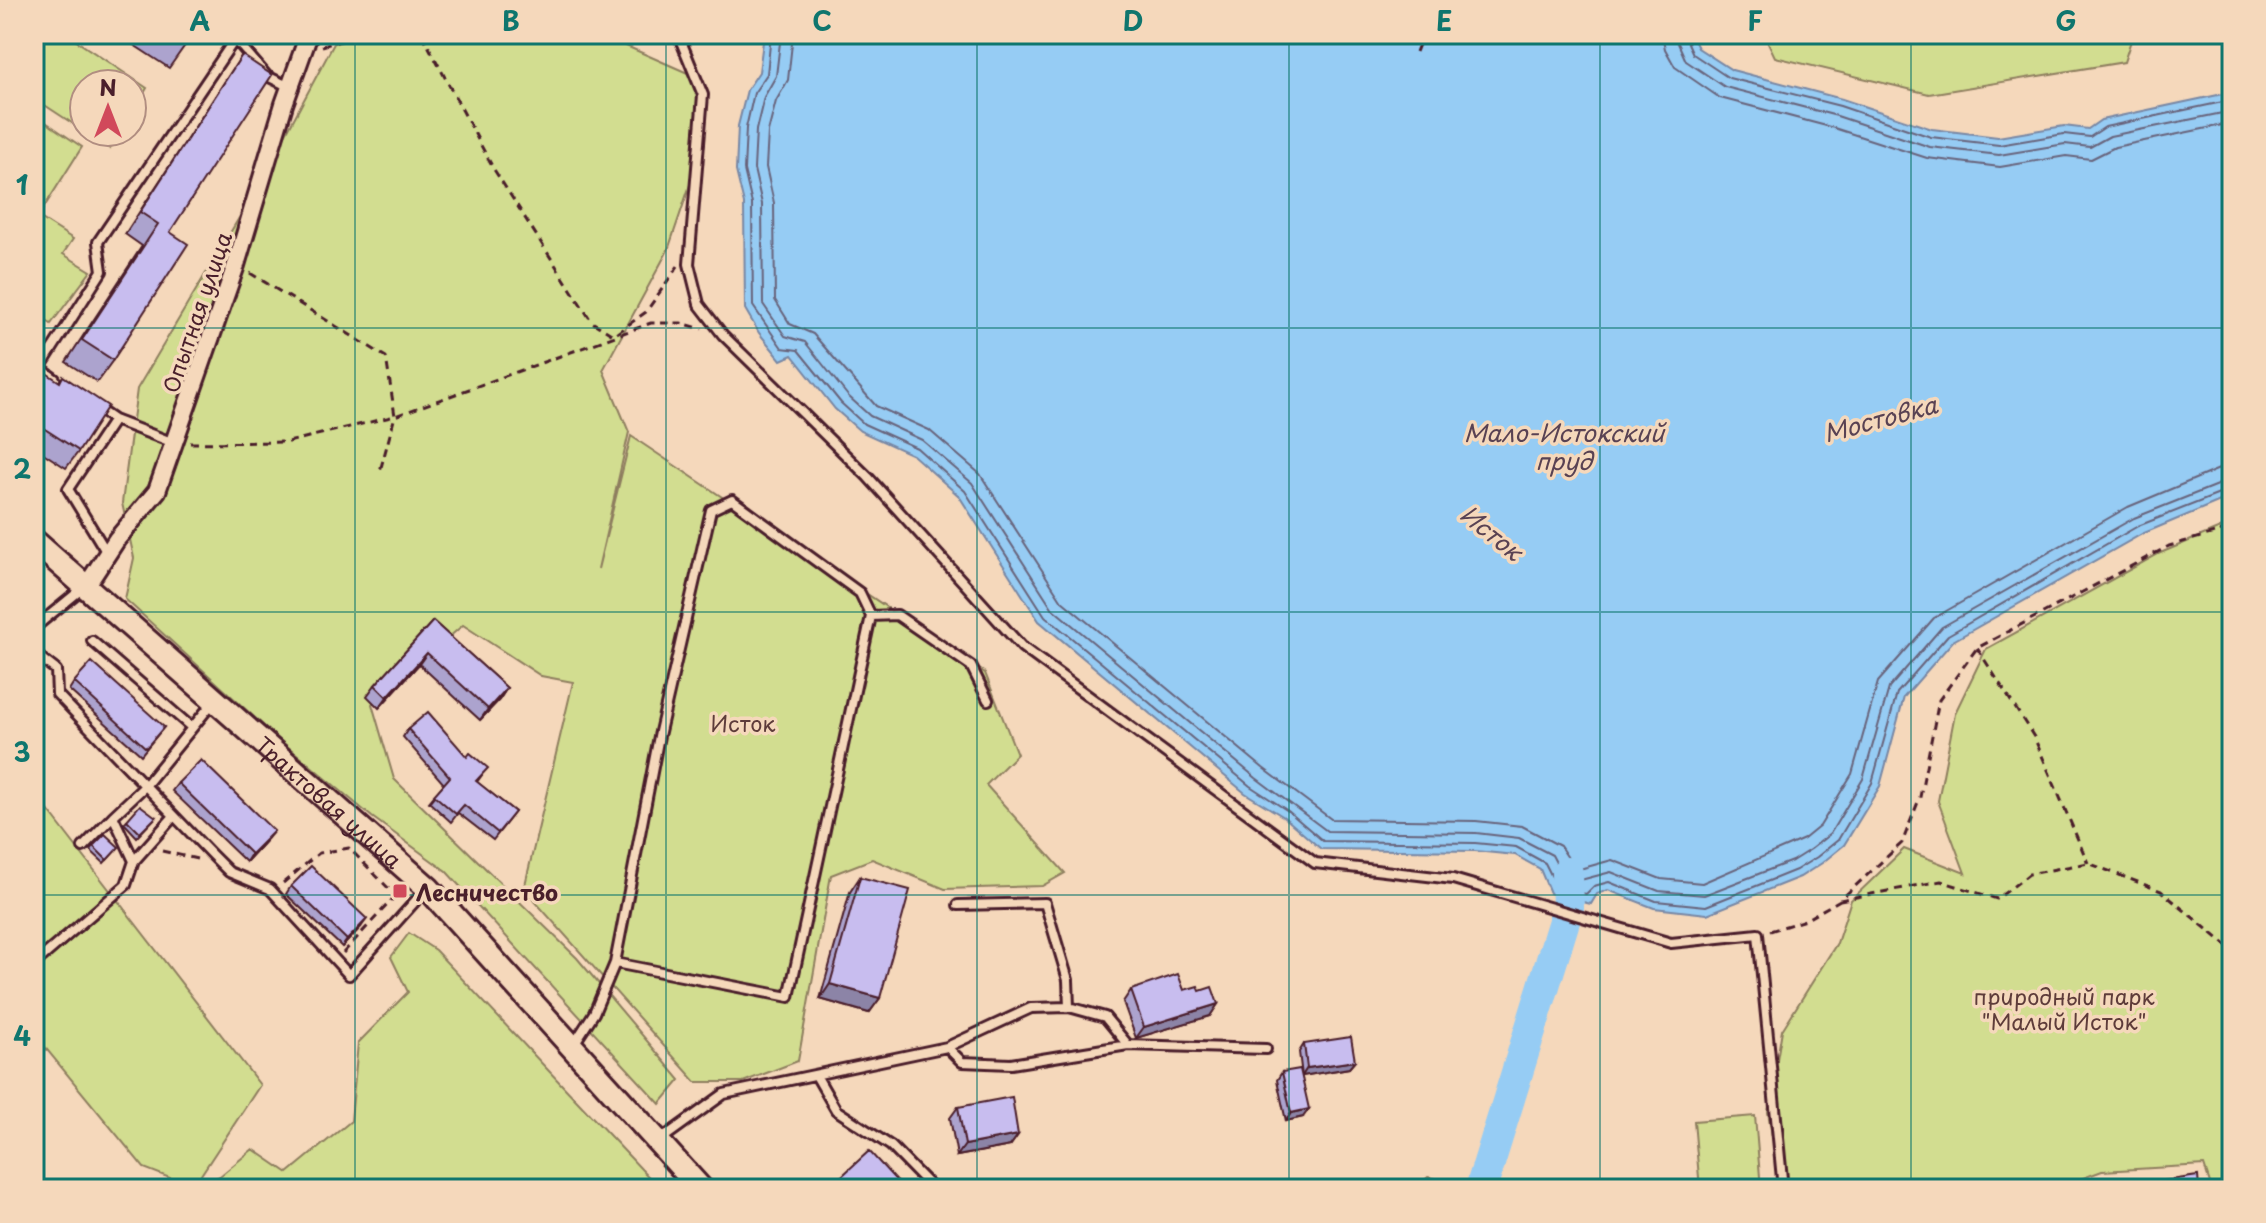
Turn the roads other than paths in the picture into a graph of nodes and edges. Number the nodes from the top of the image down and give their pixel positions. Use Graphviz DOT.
graph roads {
  1 [pos="309,34"];
  2 [pos="678,34"];
  3 [pos="231,37"];
  4 [pos="290,87"];
  5 [pos="37,366"];
  6 [pos="65,386"];
  7 [pos="89,403"];
  8 [pos="114,420"];
  9 [pos="174,443"];
  10 [pos="34,541"];
  11 [pos="107,553"];
  12 [pos="87,585"];
  13 [pos="871,616"];
  14 [pos="34,628"];
  15 [pos="92,641"];
  16 [pos="34,653"];
  17 [pos="215,700"];
  18 [pos="988,700"];
  19 [pos="191,727"];
  20 [pos="145,786"];
  21 [pos="113,816"];
  22 [pos="174,816"];
  23 [pos="83,847"];
  24 [pos="134,861"];
  25 [pos="428,888"];
  26 [pos="958,905"];
  27 [pos="615,963"];
  28 [pos="34,964"];
  29 [pos="1069,1007"];
  30 [pos="573,1045"];
  31 [pos="1128,1045"];
  32 [pos="947,1047"];
  33 [pos="1266,1049"];
  34 [pos="817,1077"];
  35 [pos="658,1142"];
  36 [pos="701,1189"];
  37 [pos="933,1189"];
  38 [pos="1783,1189"];
  1 -- 4 [label="street, Опытная улица"];
  2 -- 38 [label="lane"];
  3 -- 4 [label="lane"];
  3 -- 5 [label="lane"];
  4 -- 9 [label="street, Опытная улица"];
  5 -- 6 [label="lane"];
  7 -- 8 [label="lane"];
  8 -- 9 [label="lane"];
  8 -- 11 [label="lane"];
  9 -- 11 [label="street, Опытная улица"];
  10 -- 12 [label="main road, Трактовая улица"];
  11 -- 12 [label="street, Опытная улица"];
  12 -- 14 [label="lane"];
  12 -- 17 [label="main road, Трактовая улица"];
  13 -- 18 [label="lane"];
  13 -- 27 [label="lane"];
  13 -- 27 [label="lane"];
  15 -- 19 [label="lane"];
  16 -- 20 [label="lane"];
  17 -- 19 [label="lane"];
  17 -- 25 [label="main road, Трактовая улица"];
  19 -- 20 [label="lane"];
  20 -- 21 [label="lane"];
  20 -- 22 [label="lane"];
  21 -- 23 [label="lane"];
  21 -- 24 [label="lane"];
  22 -- 24 [label="lane"];
  22 -- 25 [label="lane"];
  24 -- 28 [label="lane"];
  25 -- 30 [label="main road, Трактовая улица"];
  26 -- 29 [label="lane"];
  27 -- 30 [label="lane"];
  29 -- 31 [label="lane"];
  29 -- 32 [label="lane"];
  30 -- 35 [label="main road, Трактовая улица"];
  31 -- 32 [label="lane"];
  31 -- 33 [label="lane"];
  32 -- 34 [label="lane"];
  34 -- 35 [label="lane"];
  34 -- 37 [label="lane"];
  35 -- 36 [label="main road, Трактовая улица"];
}
